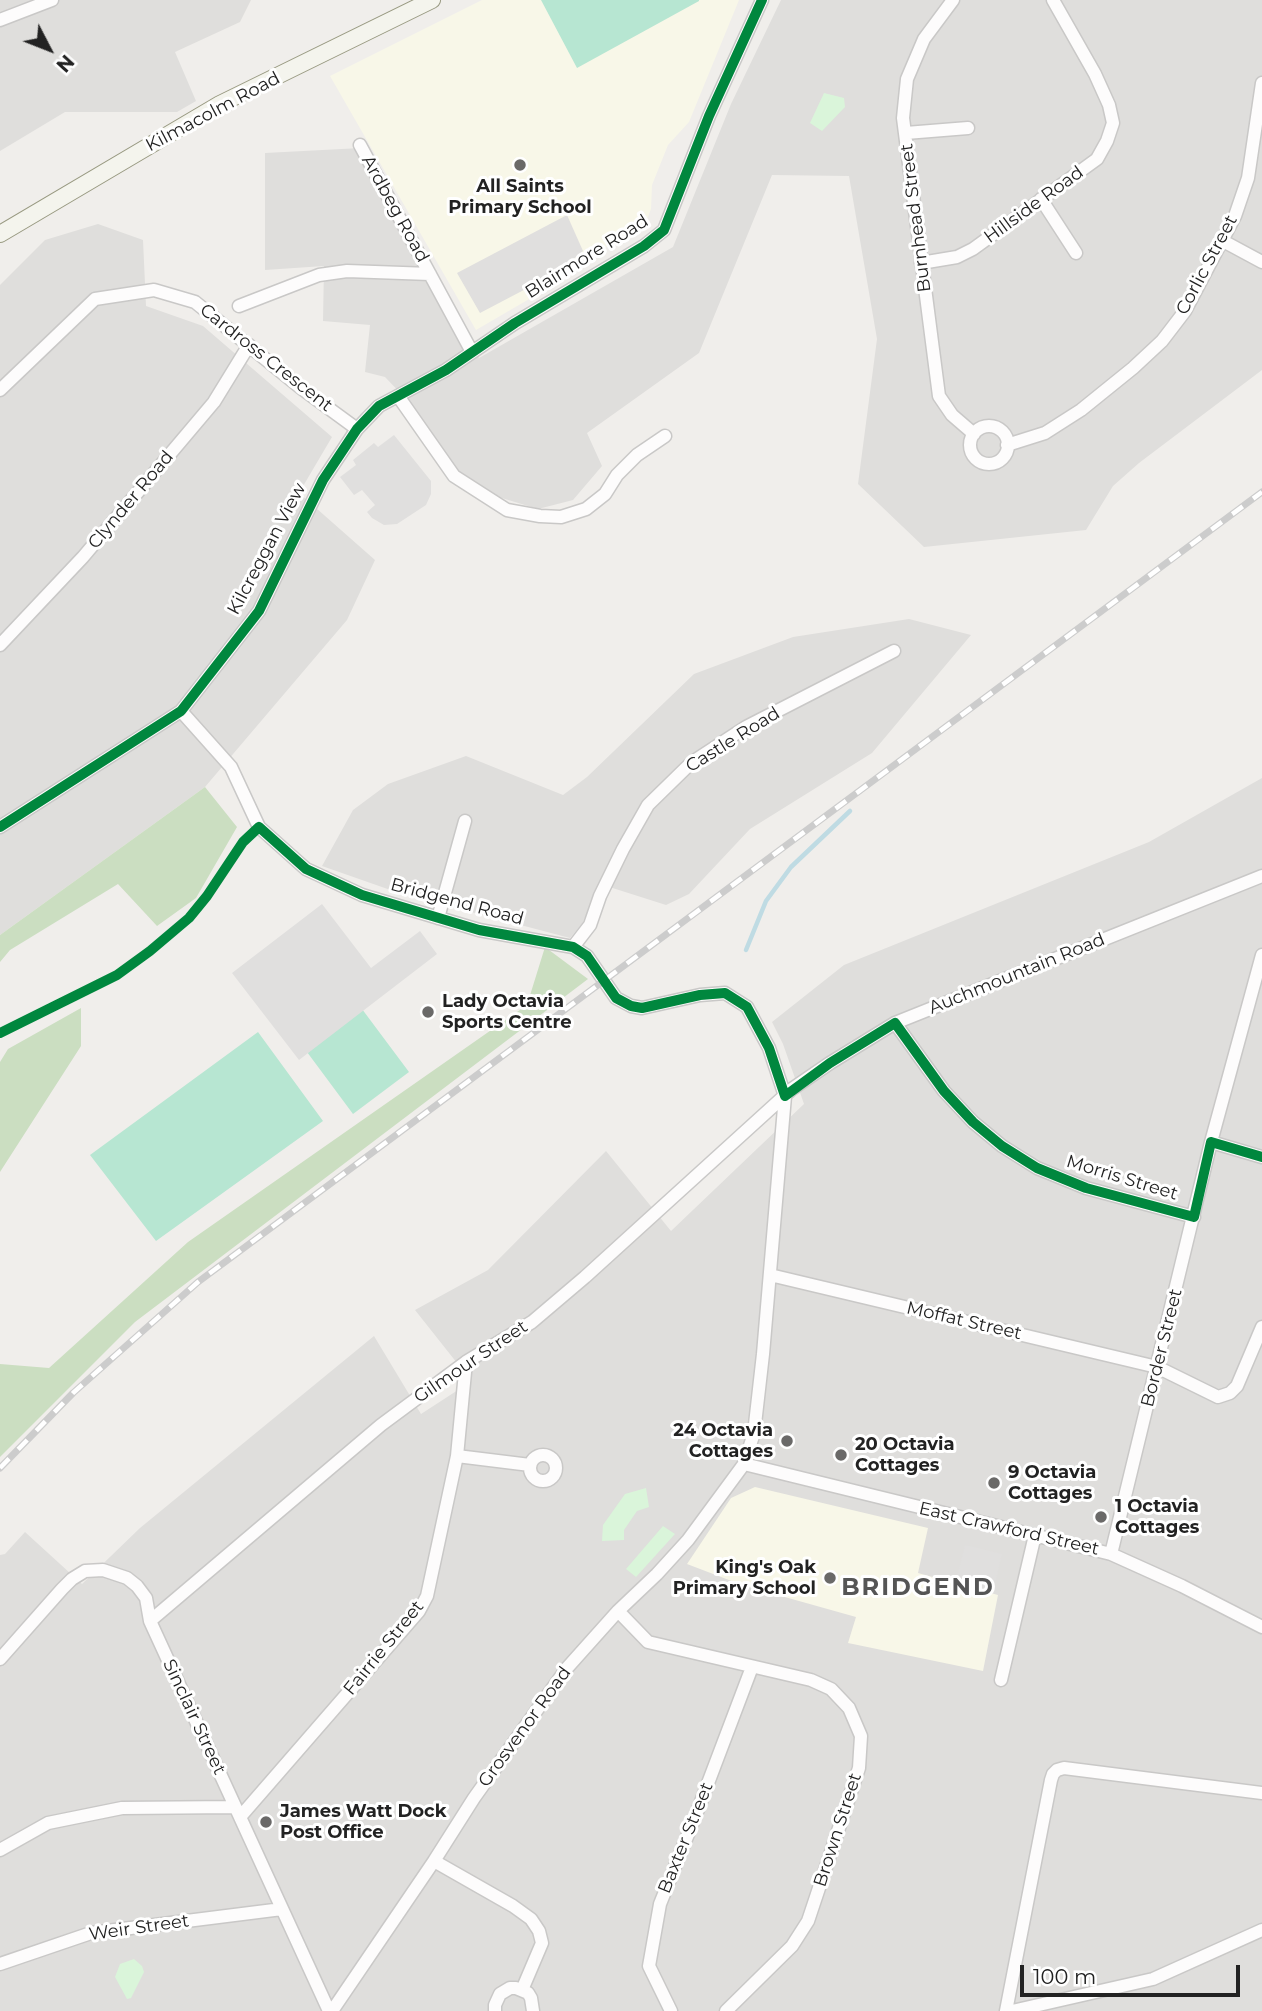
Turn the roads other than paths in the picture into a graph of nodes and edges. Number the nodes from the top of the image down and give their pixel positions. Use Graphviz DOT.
graph roads {
  1 [pos="52,0"];
  2 [pos="432,0"];
  3 [pos="762,0"];
  4 [pos="953,0"];
  5 [pos="1053,0"];
  6 [pos="0,20"];
  7 [pos="1262,83"];
  8 [pos="1260,125"];
  9 [pos="968,128"];
  10 [pos="906,133"];
  11 [pos="360,145"];
  12 [pos="1041,199"];
  13 [pos="0,234"];
  14 [pos="1223,242"];
  15 [pos="1076,253"];
  16 [pos="1262,262"];
  17 [pos="921,263"];
  18 [pos="430,274"];
  19 [pos="239,306"];
  20 [pos="249,345"];
  21 [pos="472,352"];
  22 [pos="0,390"];
  23 [pos="398,396"];
  24 [pos="357,429"];
  25 [pos="974,434"];
  26 [pos="664,436"];
  27 [pos="1007,444"];
  28 [pos="0,645"];
  29 [pos="894,651"];
  30 [pos="181,711"];
  31 [pos="465,821"];
  32 [pos="0,827"];
  33 [pos="1262,876"];
  34 [pos="438,918"];
  35 [pos="573,947"];
  36 [pos="1262,955"];
  37 [pos="895,1023"];
  38 [pos="785,1096"];
  39 [pos="1211,1142"];
  40 [pos="1262,1157"];
  41 [pos="1194,1217"];
  42 [pos="770,1275"];
  43 [pos="1262,1327"];
  44 [pos="466,1362"];
  45 [pos="1157,1367"];
  46 [pos="457,1456"];
  47 [pos="744,1464"];
  48 [pos="530,1465"];
  49 [pos="1035,1535"];
  50 [pos="1111,1553"];
  51 [pos="618,1611"];
  52 [pos="150,1621"];
  53 [pos="1262,1627"];
  54 [pos="0,1659"];
  55 [pos="752,1667"];
  56 [pos="1001,1680"];
  57 [pos="1262,1793"];
  58 [pos="237,1812"];
  59 [pos="0,1850"];
  60 [pos="434,1861"];
  61 [pos="282,1909"];
  62 [pos="1262,1930"];
  63 [pos="0,1964"];
  64 [pos="522,1990"];
  65 [pos="330,2011"];
  66 [pos="495,2011"];
  67 [pos="533,2011"];
  68 [pos="671,2011"];
  69 [pos="726,2011"];
  70 [pos="1006,2011"];
  71 [pos="1012,2011"];
  1 -- 6 [label="street"];
  2 -- 13 [label="main road, Kilmacolm Road"];
  3 -- 21 [label="street, Blairmore Road"];
  4 -- 10 [label="street, Burnhead Street"];
  5 -- 12 [label="street, Hillside Road"];
  7 -- 8 [label="street, Corlic Street"];
  8 -- 14 [label="street, Corlic Street"];
  9 -- 10 [label="street"];
  10 -- 17 [label="street, Burnhead Street"];
  11 -- 18 [label="street, Ardbeg Road"];
  12 -- 15 [label="street"];
  12 -- 17 [label="street, Hillside Road"];
  14 -- 16 [label="street"];
  14 -- 27 [label="street, Corlic Street"];
  17 -- 25 [label="street, Burnhead Street"];
  18 -- 19 [label="street, Ardbeg Road"];
  18 -- 21 [label="street, Ardbeg Road"];
  20 -- 22 [label="street, Cardross Crescent"];
  20 -- 24 [label="street, Cardross Crescent"];
  20 -- 28 [label="street, Clynder Road"];
  21 -- 23 [label="street, Blairmore Road"];
  23 -- 24 [label="street, Blairmore Road"];
  23 -- 26 [label="street"];
  24 -- 30 [label="street, Kilcreggan View"];
  25 -- 27 [label="street"];
  25 -- 27 [label="street, Corlic Street"];
  29 -- 35 [label="street, Castle Road"];
  30 -- 32 [label="street, Kilcreggan View"];
  30 -- 34 [label="street, Bridgend Road"];
  31 -- 34 [label="street"];
  33 -- 37 [label="street, Auchmountain Road"];
  34 -- 35 [label="street, Bridgend Road"];
  35 -- 38 [label="street"];
  36 -- 39 [label="street"];
  37 -- 38 [label="street, Auchmountain Road"];
  37 -- 41 [label="street, Morris Street"];
  38 -- 42 [label="street"];
  38 -- 44 [label="street, Gilmour Street"];
  39 -- 40 [label="street"];
  39 -- 41 [label="street, Border Street"];
  41 -- 45 [label="street, Border Street"];
  42 -- 45 [label="street, Moffat Street"];
  42 -- 47 [label="street"];
  43 -- 45 [label="street, Moffat Street"];
  44 -- 46 [label="street, Fairrie Street"];
  44 -- 52 [label="street, Gilmour Street"];
  45 -- 50 [label="street, Border Street"];
  46 -- 48 [label="street"];
  46 -- 58 [label="street, Fairrie Street"];
  47 -- 49 [label="street, East Crawford Street"];
  47 -- 51 [label="street, Grosvenor Road"];
  49 -- 50 [label="street, East Crawford Street"];
  49 -- 56 [label="street"];
  50 -- 53 [label="street, East Crawford Street"];
  51 -- 55 [label="street, Brown Street"];
  51 -- 60 [label="street, Grosvenor Road"];
  52 -- 54 [label="street, Sinclair Street"];
  52 -- 58 [label="street, Sinclair Street"];
  55 -- 68 [label="street, Baxter Street"];
  55 -- 69 [label="street, Brown Street"];
  57 -- 70 [label="street"];
  58 -- 59 [label="street"];
  58 -- 61 [label="street, Sinclair Street"];
  60 -- 64 [label="street"];
  60 -- 65 [label="street, Grosvenor Road"];
  61 -- 63 [label="street, Weir Street"];
  61 -- 65 [label="street, Sinclair Street"];
  62 -- 71 [label="street"];
  64 -- 66 [label="street"];
  64 -- 67 [label="street"];
}
